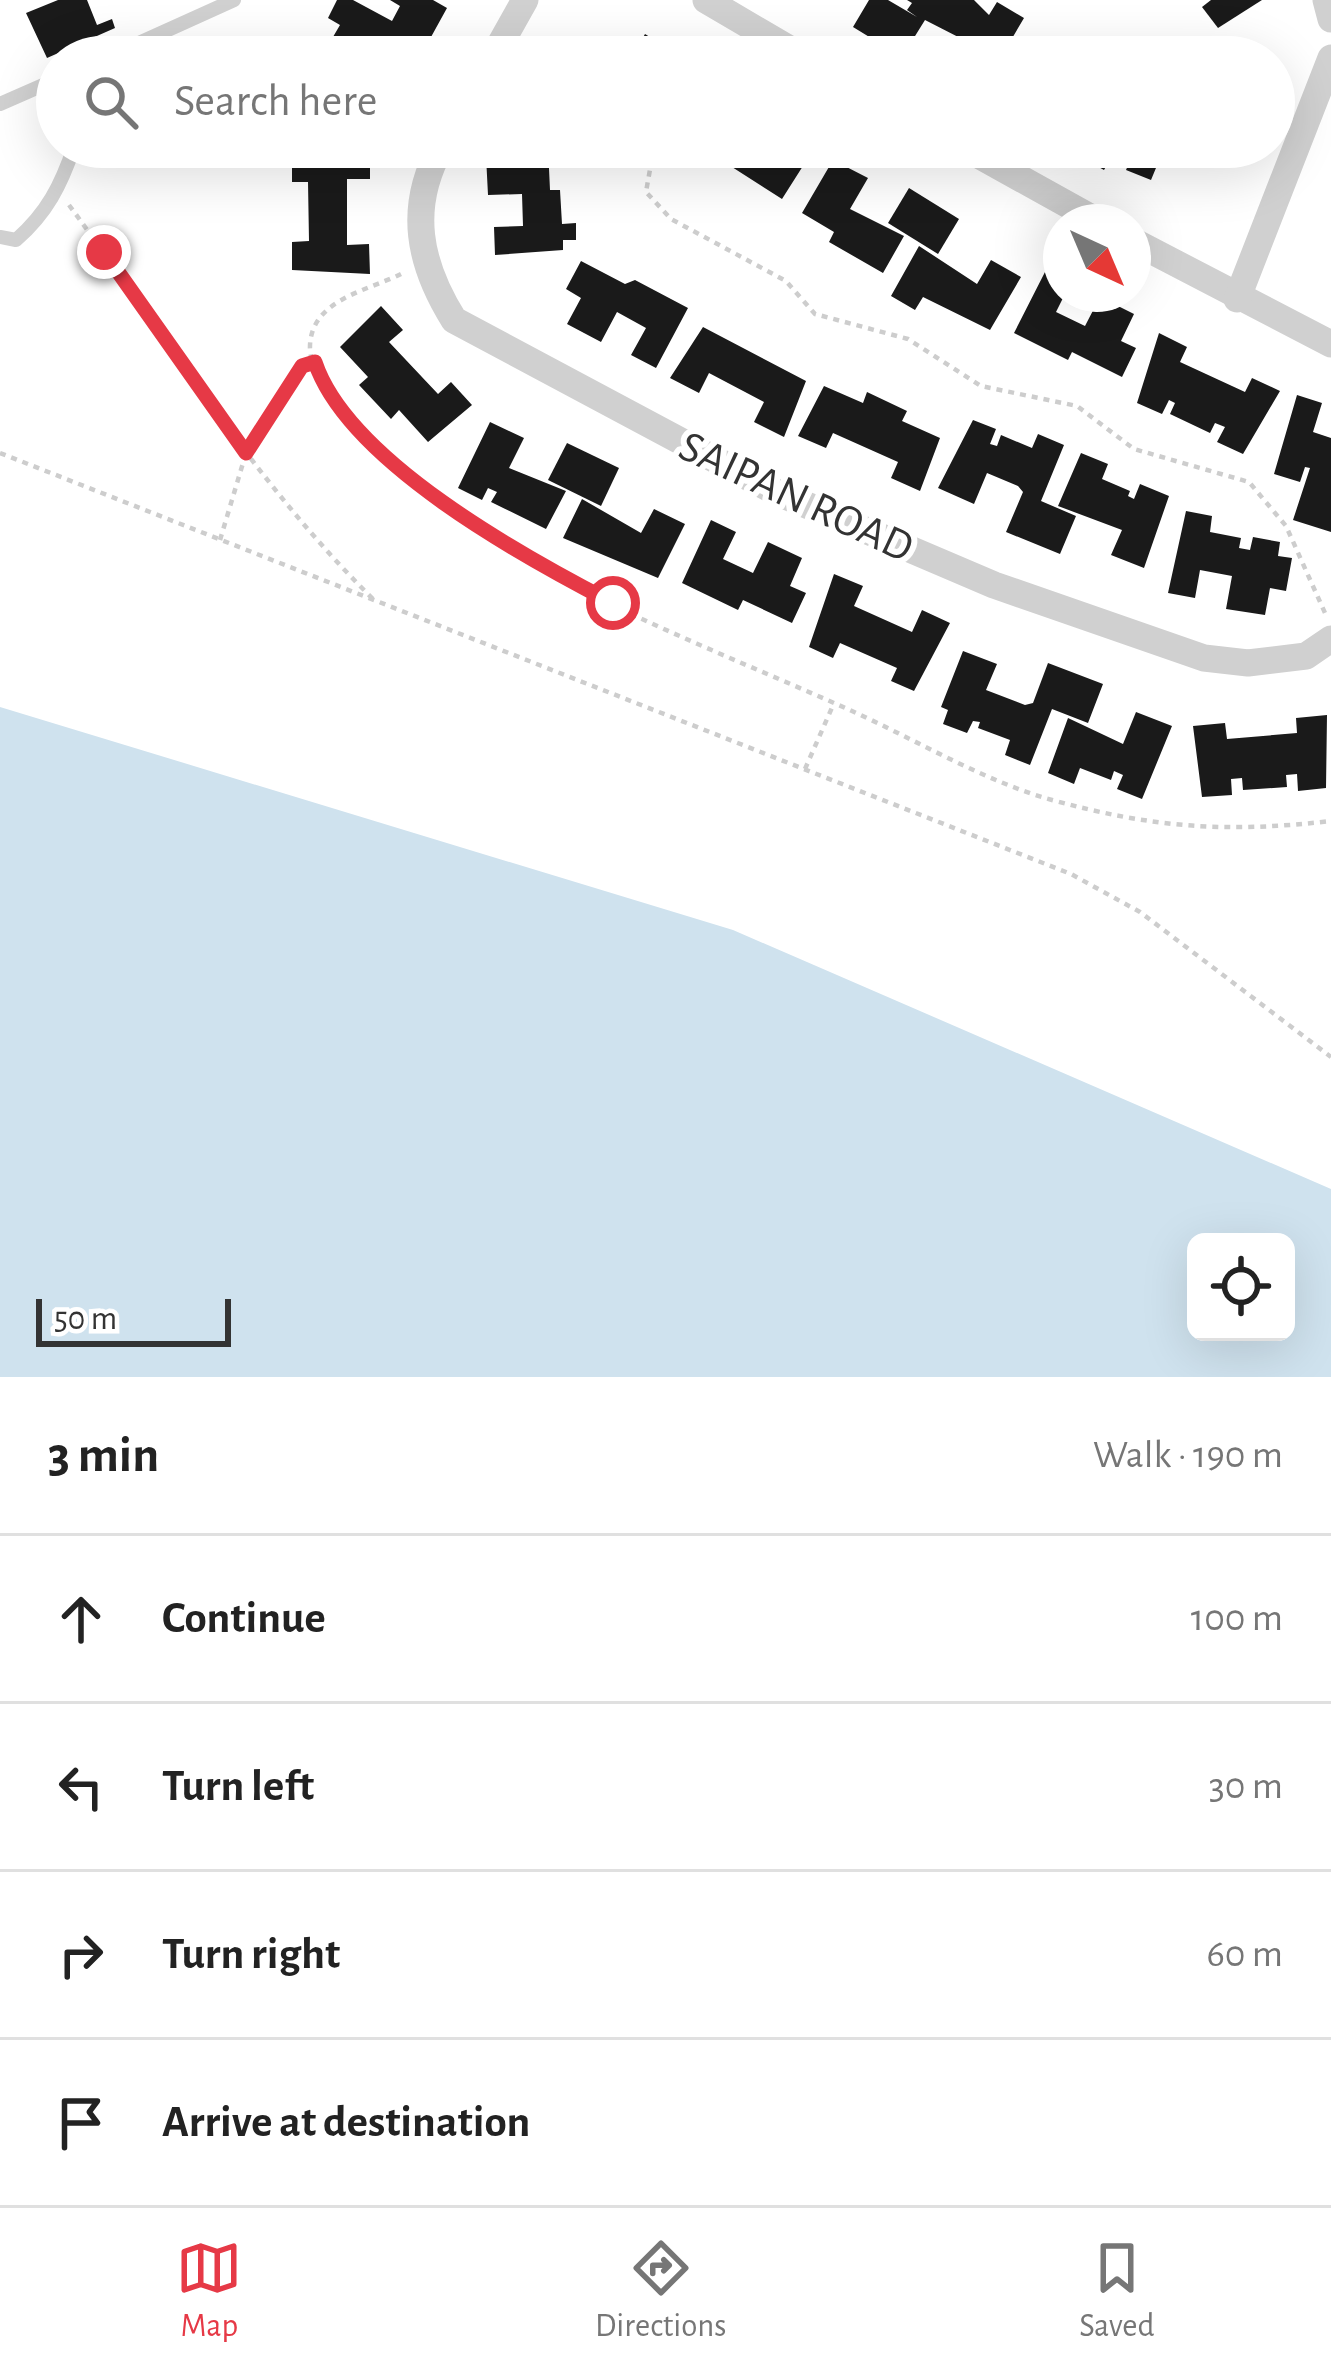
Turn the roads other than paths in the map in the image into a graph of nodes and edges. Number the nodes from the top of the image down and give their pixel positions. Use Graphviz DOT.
graph roads {
  1 [pos="234,0"];
  2 [pos="525,0"];
  3 [pos="706,0"];
  4 [pos="1326,0"];
  5 [pos="1331,19"];
  6 [pos="154,36"];
  7 [pos="505,36"];
  8 [pos="767,36"];
  9 [pos="1331,58"];
  10 [pos="36,88"];
  11 [pos="0,104"];
  12 [pos="1295,150"];
  13 [pos="67,168"];
  14 [pos="429,168"];
  15 [pos="1002,168"];
  16 [pos="1288,168"];
  17 [pos="1067,204"];
  18 [pos="0,237"];
  19 [pos="1151,251"];
  20 [pos="1237,298"];
  21 [pos="1331,344"];
  22 [pos="1328,626"];
  1 -- 6 [label="lane"];
  2 -- 7 [label="street"];
  3 -- 8 [label="street"];
  4 -- 5 [label="street"];
  9 -- 12 [label="street"];
  10 -- 11 [label="lane"];
  13 -- 18 [label="lane"];
  14 -- 22 [label="street, SAIPAN ROAD"];
  15 -- 17 [label="street"];
  16 -- 20 [label="street"];
  19 -- 20 [label="street"];
  20 -- 21 [label="street"];
}
